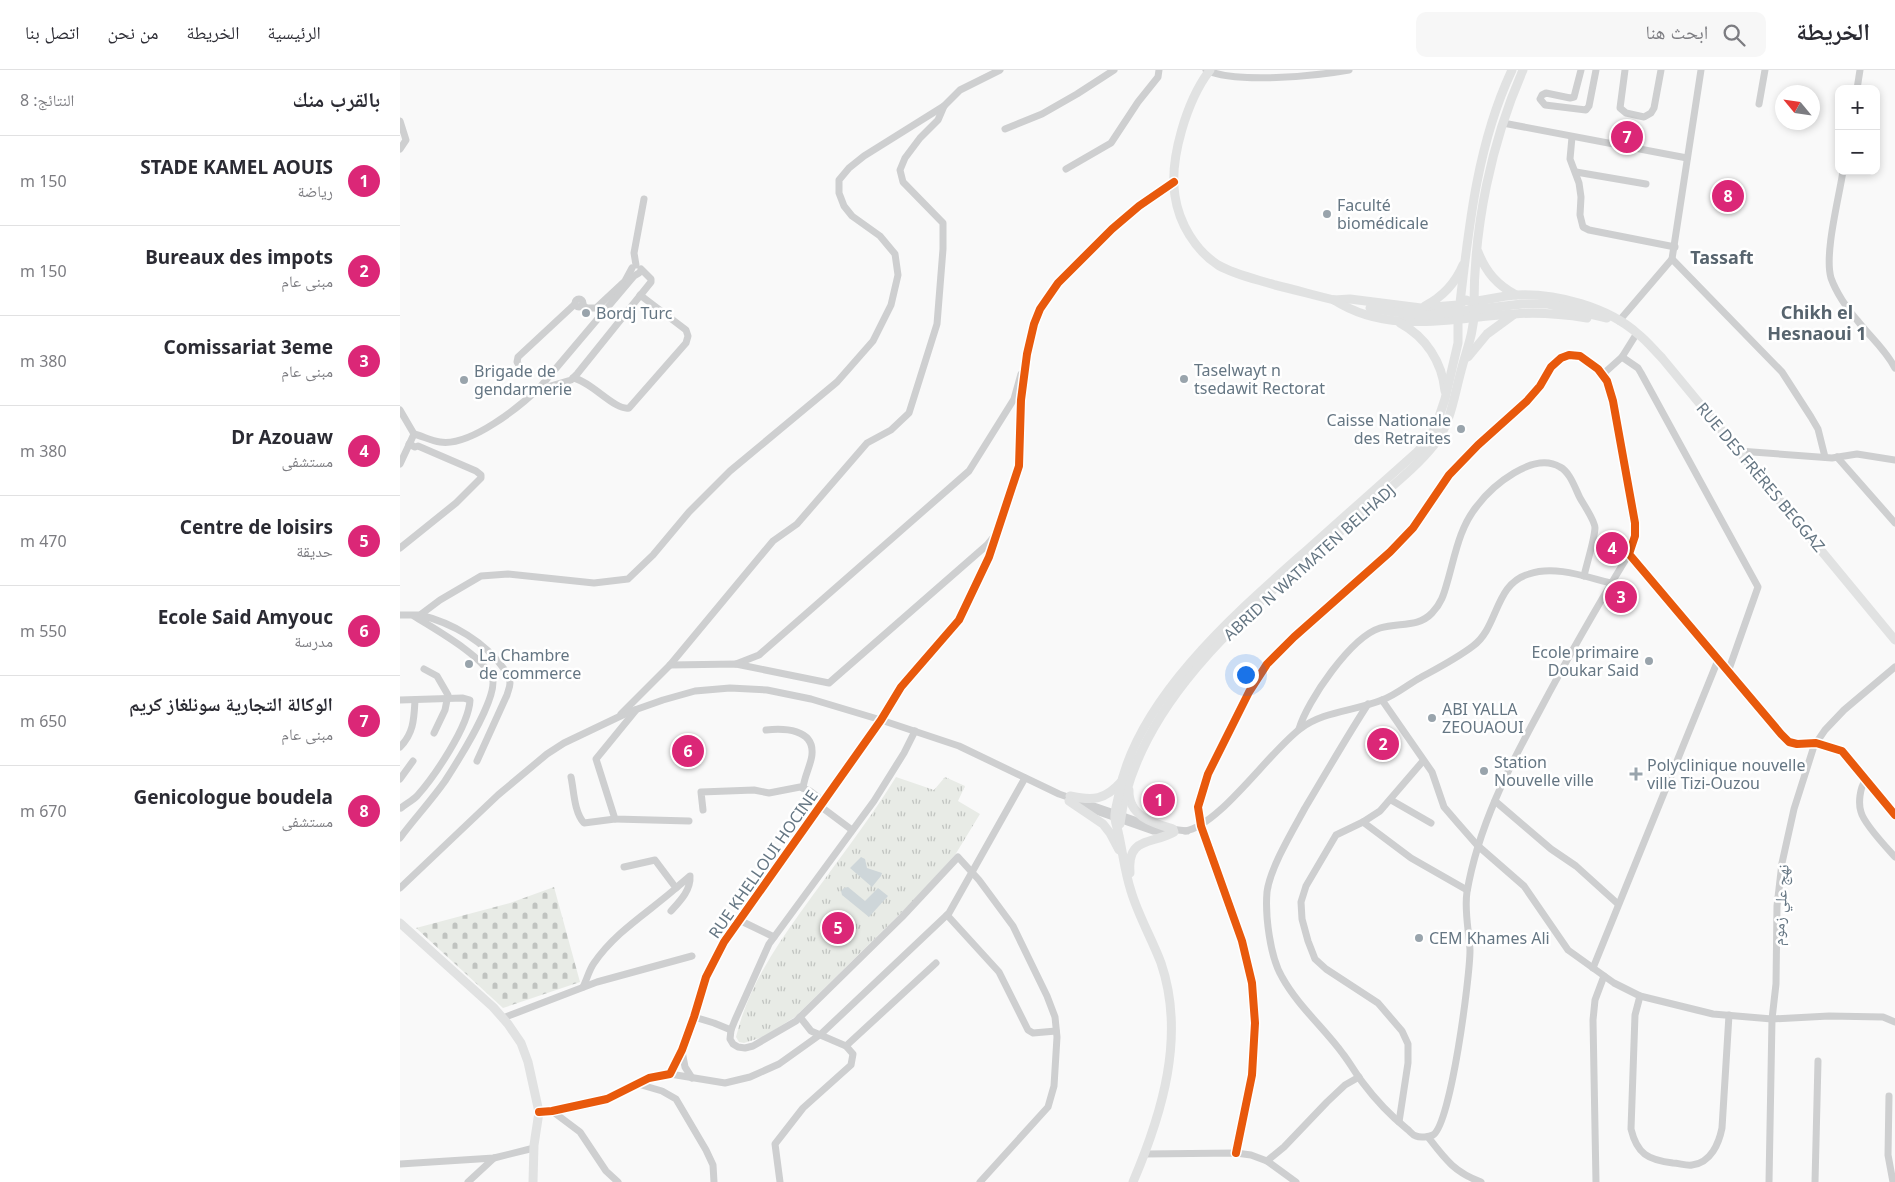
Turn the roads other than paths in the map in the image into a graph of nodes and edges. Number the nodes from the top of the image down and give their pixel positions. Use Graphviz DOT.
graph roads {
  1 [pos="1000,70"];
  2 [pos="1114,70"];
  3 [pos="1159,70"];
  4 [pos="1208,70"];
  5 [pos="1272,70"];
  6 [pos="1349,70"];
  7 [pos="1512,70"];
  8 [pos="1523,70"];
  9 [pos="1581,70"];
  10 [pos="1596,70"];
  11 [pos="1625,70"];
  12 [pos="1661,70"];
  13 [pos="1701,70"];
  14 [pos="1765,70"];
  15 [pos="1860,70"];
  16 [pos="1264,77"];
  17 [pos="1857,85"];
  18 [pos="1759,104"];
  19 [pos="944,106"];
  20 [pos="400,121"];
  21 [pos="1503,123"];
  22 [pos="1005,129"];
  23 [pos="1572,137"];
  24 [pos="400,149"];
  25 [pos="1687,158"];
  26 [pos="1066,169"];
  27 [pos="1576,172"];
  28 [pos="1842,175"];
  29 [pos="1174,182"];
  30 [pos="1646,184"];
  31 [pos="644,199"];
  32 [pos="1675,247"];
  33 [pos="1478,250"];
  34 [pos="1465,258"];
  35 [pos="1672,259"];
  36 [pos="637,269"];
  37 [pos="640,295"];
  38 [pos="1517,295"];
  39 [pos="1334,300"];
  40 [pos="1421,308"];
  41 [pos="1467,310"];
  42 [pos="1514,314"];
  43 [pos="1396,321"];
  44 [pos="1619,322"];
  45 [pos="1637,333"];
  46 [pos="1027,354"];
  47 [pos="1622,357"];
  48 [pos="521,368"];
  49 [pos="1895,368"];
  50 [pos="1461,370"];
  51 [pos="1602,375"];
  52 [pos="573,378"];
  53 [pos="536,390"];
  54 [pos="1445,399"];
  55 [pos="400,410"];
  56 [pos="414,434"];
  57 [pos="409,444"];
  58 [pos="1739,451"];
  59 [pos="1825,457"];
  60 [pos="1837,457"];
  61 [pos="1895,460"];
  62 [pos="400,464"];
  63 [pos="1895,523"];
  64 [pos="999,530"];
  65 [pos="400,548"];
  66 [pos="1628,554"];
  67 [pos="1584,576"];
  68 [pos="1611,583"];
  69 [pos="400,615"];
  70 [pos="417,615"];
  71 [pos="1895,640"];
  72 [pos="1718,660"];
  73 [pos="736,664"];
  74 [pos="670,665"];
  75 [pos="1895,666"];
  76 [pos="424,669"];
  77 [pos="1728,672"];
  78 [pos="448,699"];
  79 [pos="400,700"];
  80 [pos="415,700"];
  81 [pos="1382,700"];
  82 [pos="1368,704"];
  83 [pos="637,709"];
  84 [pos="617,718"];
  85 [pos="881,720"];
  86 [pos="766,730"];
  87 [pos="1299,730"];
  88 [pos="915,731"];
  89 [pos="434,733"];
  90 [pos="1816,743"];
  91 [pos="400,747"];
  92 [pos="413,761"];
  93 [pos="478,761"];
  94 [pos="1423,761"];
  95 [pos="571,777"];
  96 [pos="1025,778"];
  97 [pos="400,779"];
  98 [pos="1125,781"];
  99 [pos="1865,781"];
  100 [pos="803,788"];
  101 [pos="1069,799"];
  102 [pos="1391,800"];
  103 [pos="1495,801"];
  104 [pos="821,804"];
  105 [pos="401,808"];
  106 [pos="703,810"];
  107 [pos="1895,815"];
  108 [pos="1118,817"];
  109 [pos="615,818"];
  110 [pos="689,821"];
  111 [pos="1363,822"];
  112 [pos="1430,823"];
  113 [pos="1201,826"];
  114 [pos="852,830"];
  115 [pos="1173,830"];
  116 [pos="400,838"];
  117 [pos="1478,845"];
  118 [pos="1895,857"];
  119 [pos="1122,858"];
  120 [pos="624,867"];
  121 [pos="972,873"];
  122 [pos="407,882"];
  123 [pos="400,888"];
  124 [pos="676,888"];
  125 [pos="1467,890"];
  126 [pos="400,893"];
  127 [pos="1131,893"];
  128 [pos="1618,904"];
  129 [pos="671,912"];
  130 [pos="947,915"];
  131 [pos="739,920"];
  132 [pos="400,923"];
  133 [pos="774,937"];
  134 [pos="692,956"];
  135 [pos="936,963"];
  136 [pos="1592,968"];
  137 [pos="1604,976"];
  138 [pos="583,987"];
  139 [pos="1640,996"];
  140 [pos="1729,1015"];
  141 [pos="694,1017"];
  142 [pos="503,1018"];
  143 [pos="800,1018"];
  144 [pos="1772,1019"];
  145 [pos="1895,1022"];
  146 [pos="731,1030"];
  147 [pos="1056,1031"];
  148 [pos="821,1034"];
  149 [pos="846,1046"];
  150 [pos="682,1050"];
  151 [pos="1818,1061"];
  152 [pos="670,1074"];
  153 [pos="1359,1077"];
  154 [pos="692,1078"];
  155 [pos="638,1084"];
  156 [pos="1889,1096"];
  157 [pos="552,1111"];
  158 [pos="539,1112"];
  159 [pos="1399,1122"];
  160 [pos="1428,1137"];
  161 [pos="534,1147"];
  162 [pos="1236,1153"];
  163 [pos="1145,1154"];
  164 [pos="494,1158"];
  165 [pos="1267,1161"];
  166 [pos="400,1164"];
  167 [pos="468,1182"];
  168 [pos="533,1182"];
  169 [pos="618,1182"];
  170 [pos="714,1182"];
  171 [pos="780,1182"];
  172 [pos="980,1182"];
  173 [pos="1133,1182"];
  174 [pos="1296,1182"];
  175 [pos="1481,1182"];
  176 [pos="1596,1182"];
  177 [pos="1769,1182"];
  178 [pos="1815,1182"];
  179 [pos="1893,1182"];
  1 -- 19 [label="street"];
  2 -- 22 [label="street"];
  3 -- 26 [label="street"];
  4 -- 16 [label="street"];
  4 -- 29 [label="main road"];
  5 -- 16 [label="street"];
  6 -- 16 [label="street"];
  7 -- 34 [label="main road"];
  8 -- 21 [label="main road"];
  9 -- 10 [label="street"];
  11 -- 12 [label="street"];
  13 -- 25 [label="street"];
  14 -- 18 [label="street"];
  15 -- 17 [label="street"];
  19 -- 70 [label="street"];
  19 -- 74 [label="street"];
  20 -- 24 [label="street"];
  21 -- 23 [label="street"];
  21 -- 33 [label="main road"];
  23 -- 25 [label="street"];
  23 -- 27 [label="street"];
  25 -- 32 [label="street"];
  27 -- 30 [label="street"];
  27 -- 32 [label="street"];
  28 -- 49 [label="street"];
  29 -- 39 [label="main road"];
  29 -- 46 [label="street"];
  31 -- 36 [label="street"];
  32 -- 35 [label="street"];
  33 -- 38 [label="main road"];
  33 -- 41 [label="main road"];
  34 -- 40 [label="main road"];
  34 -- 41 [label="main road"];
  35 -- 44 [label="street"];
  35 -- 59 [label="street"];
  36 -- 37 [label="street"];
  36 -- 48 [label="street"];
  36 -- 53 [label="street"];
  37 -- 52 [label="street"];
  37 -- 52 [label="street"];
  38 -- 41 [label="main road, RUE DES FRÈRES BEGGAZ"];
  38 -- 44 [label="main road, RUE DES FRÈRES BEGGAZ"];
  39 -- 40 [label="main road"];
  39 -- 43 [label="main road"];
  39 -- 44 [label="main road"];
  40 -- 41 [label="main road"];
  41 -- 42 [label="main road"];
  41 -- 43 [label="main road"];
  41 -- 50 [label="main road, ABRID N WATMATEN BELHADJ"];
  41 -- 54 [label="main road"];
  42 -- 44 [label="main road"];
  42 -- 50 [label="main road"];
  43 -- 54 [label="main road"];
  44 -- 45 [label="main road, RUE DES FRÈRES BEGGAZ"];
  45 -- 47 [label="street"];
  45 -- 58 [label="main road, RUE DES FRÈRES BEGGAZ"];
  46 -- 64 [label="street, RUE KHELLOUI HOCINE"];
  46 -- 73 [label="street"];
  47 -- 51 [label="street"];
  47 -- 77 [label="street"];
  50 -- 98 [label="main road, ABRID N WATMATEN BELHADJ"];
  51 -- 66 [label="street"];
  51 -- 113 [label="street"];
  52 -- 53 [label="street"];
  53 -- 56 [label="street"];
  54 -- 98 [label="main road"];
  55 -- 56 [label="street"];
  56 -- 57 [label="street"];
  57 -- 62 [label="street"];
  57 -- 65 [label="street"];
  58 -- 59 [label="street"];
  58 -- 71 [label="main road, RUE DES FRÈRES BEGGAZ"];
  59 -- 60 [label="street"];
  60 -- 61 [label="street"];
  60 -- 63 [label="street"];
  64 -- 73 [label="street"];
  64 -- 85 [label="street, RUE KHELLOUI HOCINE"];
  66 -- 68 [label="street"];
  66 -- 72 [label="street"];
  67 -- 68 [label="street"];
  67 -- 81 [label="street"];
  67 -- 87 [label="street"];
  68 -- 103 [label="street"];
  69 -- 70 [label="street"];
  70 -- 93 [label="street"];
  70 -- 116 [label="street"];
  72 -- 77 [label="street"];
  72 -- 128 [label="street"];
  73 -- 74 [label="street"];
  74 -- 84 [label="street"];
  75 -- 90 [label="street, نهج علي زموم"];
  76 -- 78 [label="street"];
  77 -- 90 [label="street"];
  78 -- 80 [label="street"];
  78 -- 89 [label="street"];
  78 -- 105 [label="street"];
  79 -- 80 [label="street"];
  80 -- 91 [label="street"];
  81 -- 82 [label="street"];
  81 -- 94 [label="street"];
  82 -- 87 [label="street"];
  82 -- 153 [label="street"];
  83 -- 84 [label="street"];
  83 -- 85 [label="street"];
  83 -- 109 [label="street"];
  84 -- 122 [label="street"];
  85 -- 88 [label="street"];
  85 -- 104 [label="street, RUE KHELLOUI HOCINE"];
  86 -- 100 [label="street"];
  87 -- 113 [label="street"];
  88 -- 96 [label="street"];
  88 -- 114 [label="street"];
  90 -- 99 [label="street"];
  90 -- 144 [label="street, نهج علي زموم"];
  92 -- 97 [label="street"];
  94 -- 102 [label="street"];
  94 -- 117 [label="street"];
  95 -- 109 [label="street"];
  96 -- 101 [label="street"];
  96 -- 121 [label="street"];
  98 -- 101 [label="main road"];
  98 -- 108 [label="main road, ABRID N WATMATEN BELHADJ"];
  98 -- 115 [label="main road"];
  99 -- 107 [label="street"];
  99 -- 118 [label="street"];
  100 -- 104 [label="street"];
  100 -- 106 [label="street"];
  101 -- 108 [label="street"];
  101 -- 119 [label="main road"];
  102 -- 111 [label="street"];
  102 -- 112 [label="street"];
  103 -- 117 [label="street"];
  103 -- 128 [label="street"];
  104 -- 114 [label="street"];
  104 -- 131 [label="street, RUE KHELLOUI HOCINE"];
  108 -- 115 [label="street"];
  108 -- 119 [label="main road, ABRID N WATMATEN BELHADJ"];
  109 -- 110 [label="street"];
  111 -- 125 [label="street"];
  111 -- 159 [label="street"];
  113 -- 115 [label="street"];
  113 -- 162 [label="street"];
  114 -- 133 [label="street"];
  115 -- 127 [label="main road"];
  117 -- 125 [label="street"];
  117 -- 136 [label="street"];
  119 -- 127 [label="main road"];
  120 -- 124 [label="street"];
  121 -- 130 [label="street"];
  121 -- 143 [label="street"];
  121 -- 147 [label="street"];
  122 -- 123 [label="street"];
  122 -- 126 [label="street"];
  124 -- 129 [label="street"];
  124 -- 138 [label="street"];
  125 -- 160 [label="street"];
  127 -- 163 [label="main road"];
  128 -- 136 [label="street"];
  130 -- 147 [label="street"];
  130 -- 148 [label="street"];
  131 -- 133 [label="street"];
  131 -- 141 [label="street, RUE KHELLOUI HOCINE"];
  132 -- 142 [label="main road"];
  133 -- 146 [label="street"];
  134 -- 138 [label="street"];
  135 -- 149 [label="street"];
  136 -- 137 [label="street"];
  137 -- 139 [label="street"];
  137 -- 176 [label="street"];
  138 -- 142 [label="street"];
  139 -- 140 [label="street"];
  139 -- 140 [label="street"];
  140 -- 144 [label="street"];
  141 -- 146 [label="street"];
  141 -- 150 [label="street, RUE KHELLOUI HOCINE"];
  142 -- 158 [label="main road"];
  143 -- 146 [label="street"];
  143 -- 148 [label="street"];
  144 -- 145 [label="street"];
  144 -- 177 [label="street, نهج علي زموم"];
  147 -- 172 [label="street"];
  148 -- 149 [label="street"];
  148 -- 154 [label="street"];
  149 -- 171 [label="street"];
  150 -- 152 [label="street, RUE KHELLOUI HOCINE"];
  150 -- 154 [label="street"];
  151 -- 178 [label="street"];
  152 -- 154 [label="street"];
  152 -- 155 [label="street"];
  153 -- 159 [label="street"];
  153 -- 165 [label="street"];
  155 -- 157 [label="street"];
  155 -- 170 [label="street"];
  156 -- 179 [label="street"];
  157 -- 158 [label="street"];
  157 -- 169 [label="street"];
  158 -- 161 [label="main road"];
  159 -- 160 [label="street"];
  160 -- 175 [label="street"];
  161 -- 164 [label="street"];
  161 -- 168 [label="main road"];
  162 -- 163 [label="street"];
  162 -- 165 [label="street"];
  163 -- 173 [label="main road"];
  164 -- 166 [label="street"];
  164 -- 167 [label="street"];
  165 -- 174 [label="street"];
}
